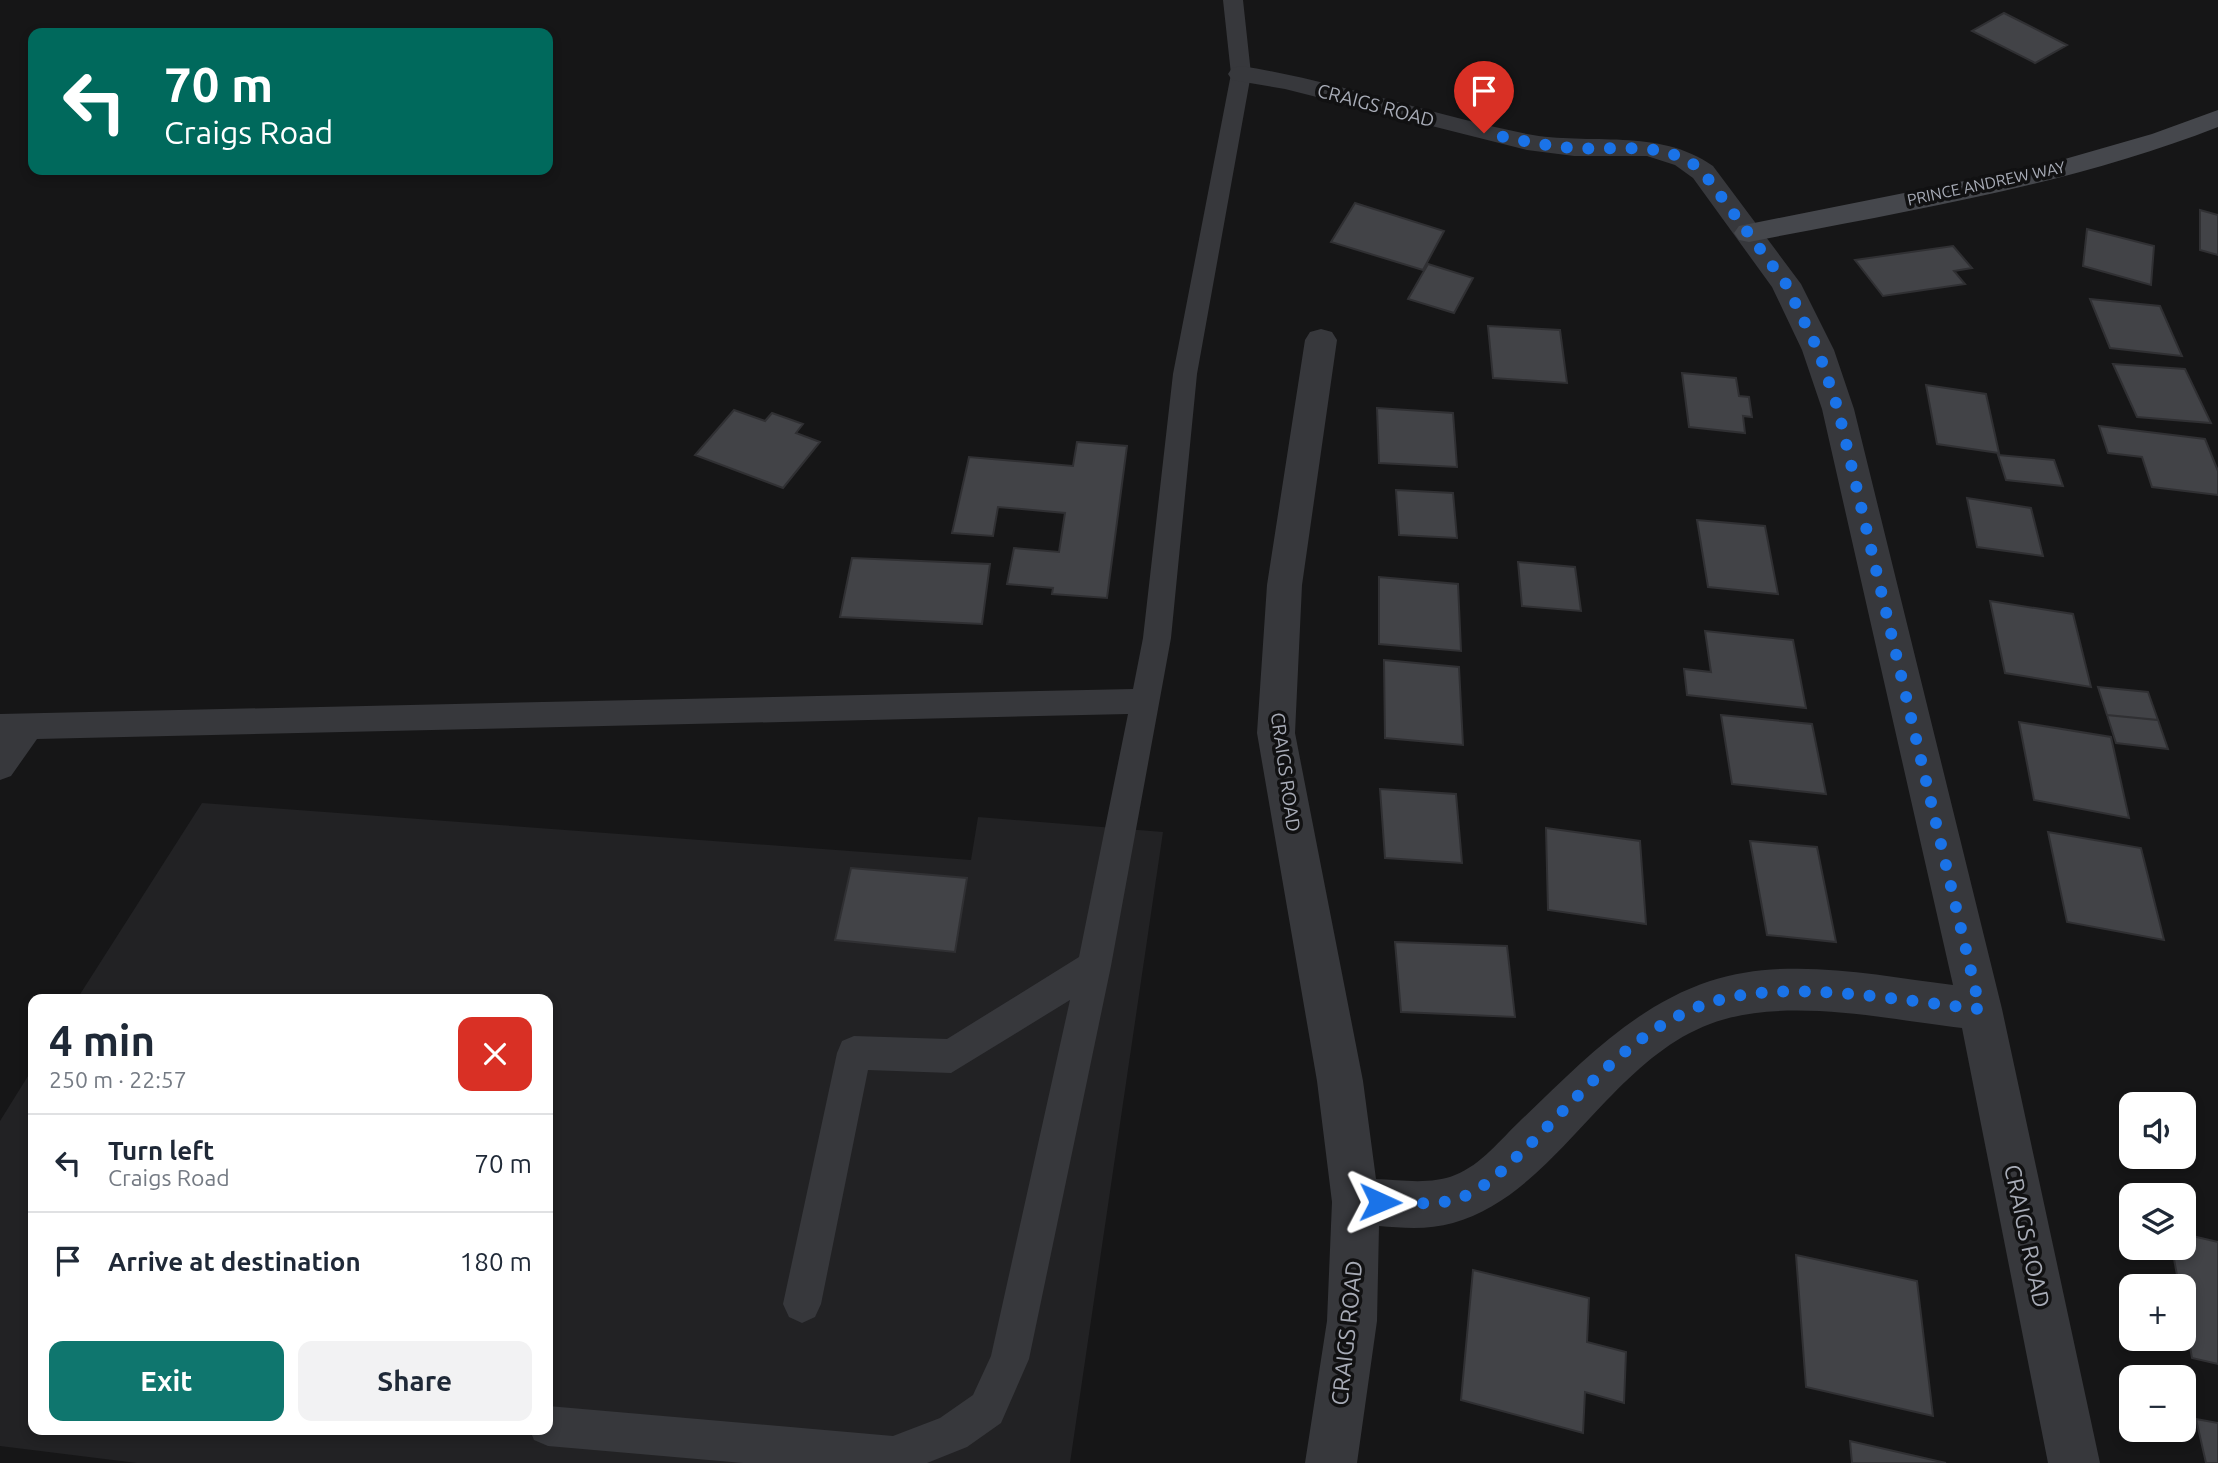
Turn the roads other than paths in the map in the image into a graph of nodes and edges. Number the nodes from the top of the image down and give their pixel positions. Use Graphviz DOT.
graph roads {
  1 [pos="1233,0"];
  2 [pos="1241,74"];
  3 [pos="2218,118"];
  4 [pos="1749,233"];
  5 [pos="1321,340"];
  6 [pos="1145,701"];
  7 [pos="14,727"];
  8 [pos="0,767"];
  9 [pos="1094,966"];
  10 [pos="1980,1009"];
  11 [pos="1356,1202"];
  12 [pos="802,1304"];
  13 [pos="553,1426"];
  14 [pos="1331,1463"];
  15 [pos="2074,1463"];
  1 -- 2 [label="lane"];
  2 -- 4 [label="street, CRAIGS ROAD"];
  2 -- 6 [label="lane"];
  3 -- 4 [label="street, PRINCE ANDREW WAY"];
  4 -- 10 [label="street, CRAIGS ROAD"];
  5 -- 11 [label="street, CRAIGS ROAD"];
  6 -- 7 [label="lane"];
  6 -- 9 [label="lane"];
  7 -- 8 [label="lane"];
  9 -- 12 [label="lane"];
  9 -- 13 [label="lane"];
  10 -- 11 [label="street"];
  10 -- 15 [label="street, CRAIGS ROAD"];
  11 -- 14 [label="street, CRAIGS ROAD"];
}
